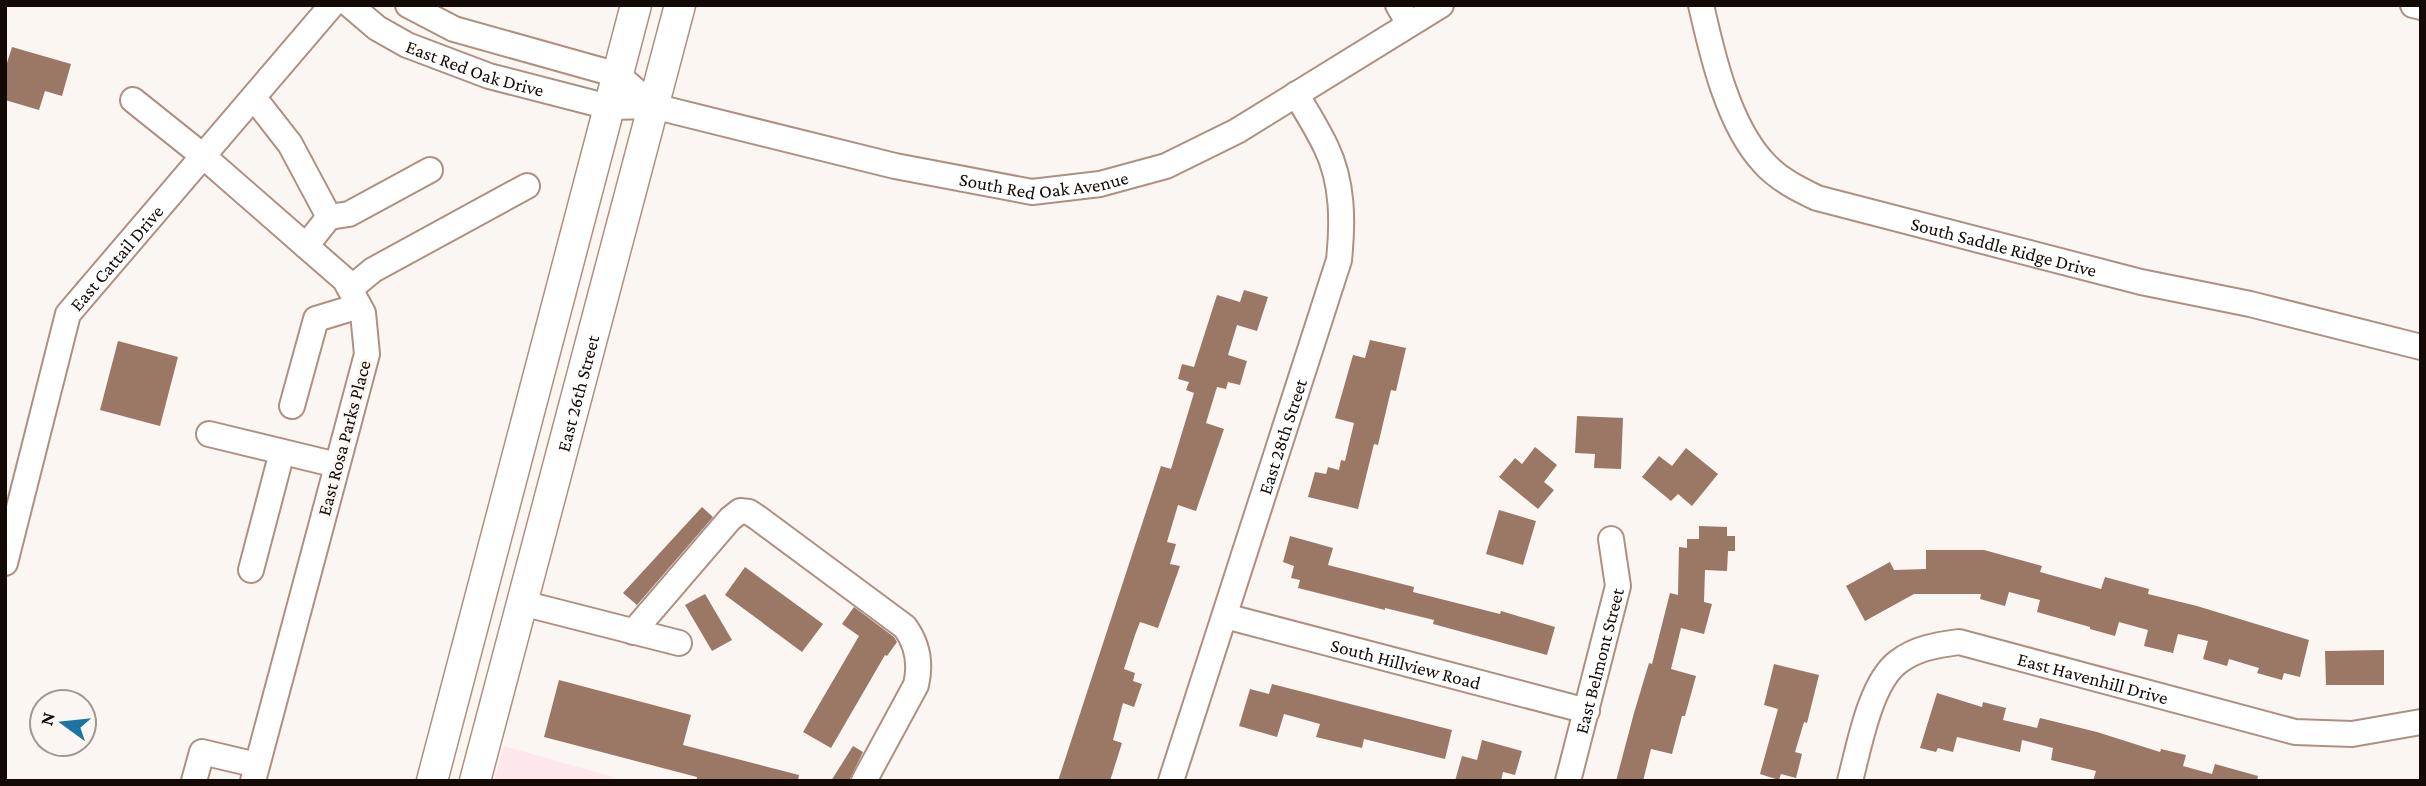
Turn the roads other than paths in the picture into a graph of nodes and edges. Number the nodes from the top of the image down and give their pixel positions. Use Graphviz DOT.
graph roads {
  1 [pos="332,5"];
  2 [pos="350,5"];
  3 [pos="408,5"];
  4 [pos="636,5"];
  5 [pos="680,5"];
  6 [pos="1440,5"];
  7 [pos="1701,5"];
  8 [pos="2413,5"];
  9 [pos="2421,7"];
  10 [pos="1404,15"];
  11 [pos="618,75"];
  12 [pos="1296,94"];
  13 [pos="254,98"];
  14 [pos="133,100"];
  15 [pos="653,106"];
  16 [pos="610,107"];
  17 [pos="203,156"];
  18 [pos="430,170"];
  19 [pos="527,186"];
  20 [pos="329,217"];
  21 [pos="306,246"];
  22 [pos="354,297"];
  23 [pos="2421,346"];
  24 [pos="292,406"];
  25 [pos="209,434"];
  26 [pos="282,452"];
  27 [pos="337,465"];
  28 [pos="1611,539"];
  29 [pos="5,563"];
  30 [pos="251,570"];
  31 [pos="522,603"];
  32 [pos="1225,616"];
  33 [pos="632,632"];
  34 [pos="678,643"];
  35 [pos="1587,712"];
  36 [pos="2421,722"];
  37 [pos="255,773"];
  38 [pos="194,781"];
  39 [pos="432,781"];
  40 [pos="475,781"];
  41 [pos="864,781"];
  42 [pos="1171,781"];
  43 [pos="1568,781"];
  44 [pos="1850,781"];
  1 -- 13 [label="street, East Cattail Drive"];
  2 -- 16 [label="street, East Red Oak Drive"];
  3 -- 11 [label="street, East Red Oak Drive"];
  4 -- 11 [label="main road"];
  5 -- 15 [label="main road, East 26th Street"];
  6 -- 10 [label="street, South Red Oak Avenue"];
  7 -- 23 [label="street, South Saddle Ridge Drive"];
  8 -- 9 [label="street"];
  10 -- 12 [label="street, South Red Oak Avenue"];
  11 -- 15 [label="street, East Red Oak Drive"];
  11 -- 16 [label="main road"];
  12 -- 15 [label="street, South Red Oak Avenue"];
  12 -- 32 [label="street, East 28th Street"];
  13 -- 17 [label="street, East Cattail Drive"];
  13 -- 20 [label="street"];
  14 -- 17 [label="street"];
  15 -- 16 [label="street, South Red Oak Avenue"];
  15 -- 31 [label="main road, East 26th Street"];
  16 -- 39 [label="main road"];
  17 -- 21 [label="street"];
  17 -- 29 [label="street, East Cattail Drive"];
  18 -- 20 [label="street"];
  19 -- 22 [label="street"];
  20 -- 21 [label="street"];
  21 -- 22 [label="street"];
  22 -- 24 [label="street"];
  22 -- 27 [label="street, East Rosa Parks Place"];
  25 -- 26 [label="street"];
  26 -- 27 [label="street"];
  26 -- 30 [label="street"];
  27 -- 37 [label="street, East Rosa Parks Place"];
  28 -- 35 [label="street, East Belmont Street"];
  31 -- 33 [label="street"];
  31 -- 40 [label="main road, East 26th Street"];
  32 -- 35 [label="street, South Hillview Road"];
  32 -- 42 [label="street, East 28th Street"];
  33 -- 34 [label="street"];
  33 -- 41 [label="street"];
  35 -- 43 [label="street, East Belmont Street"];
  36 -- 44 [label="street, East Havenhill Drive"];
  37 -- 38 [label="street"];
}
